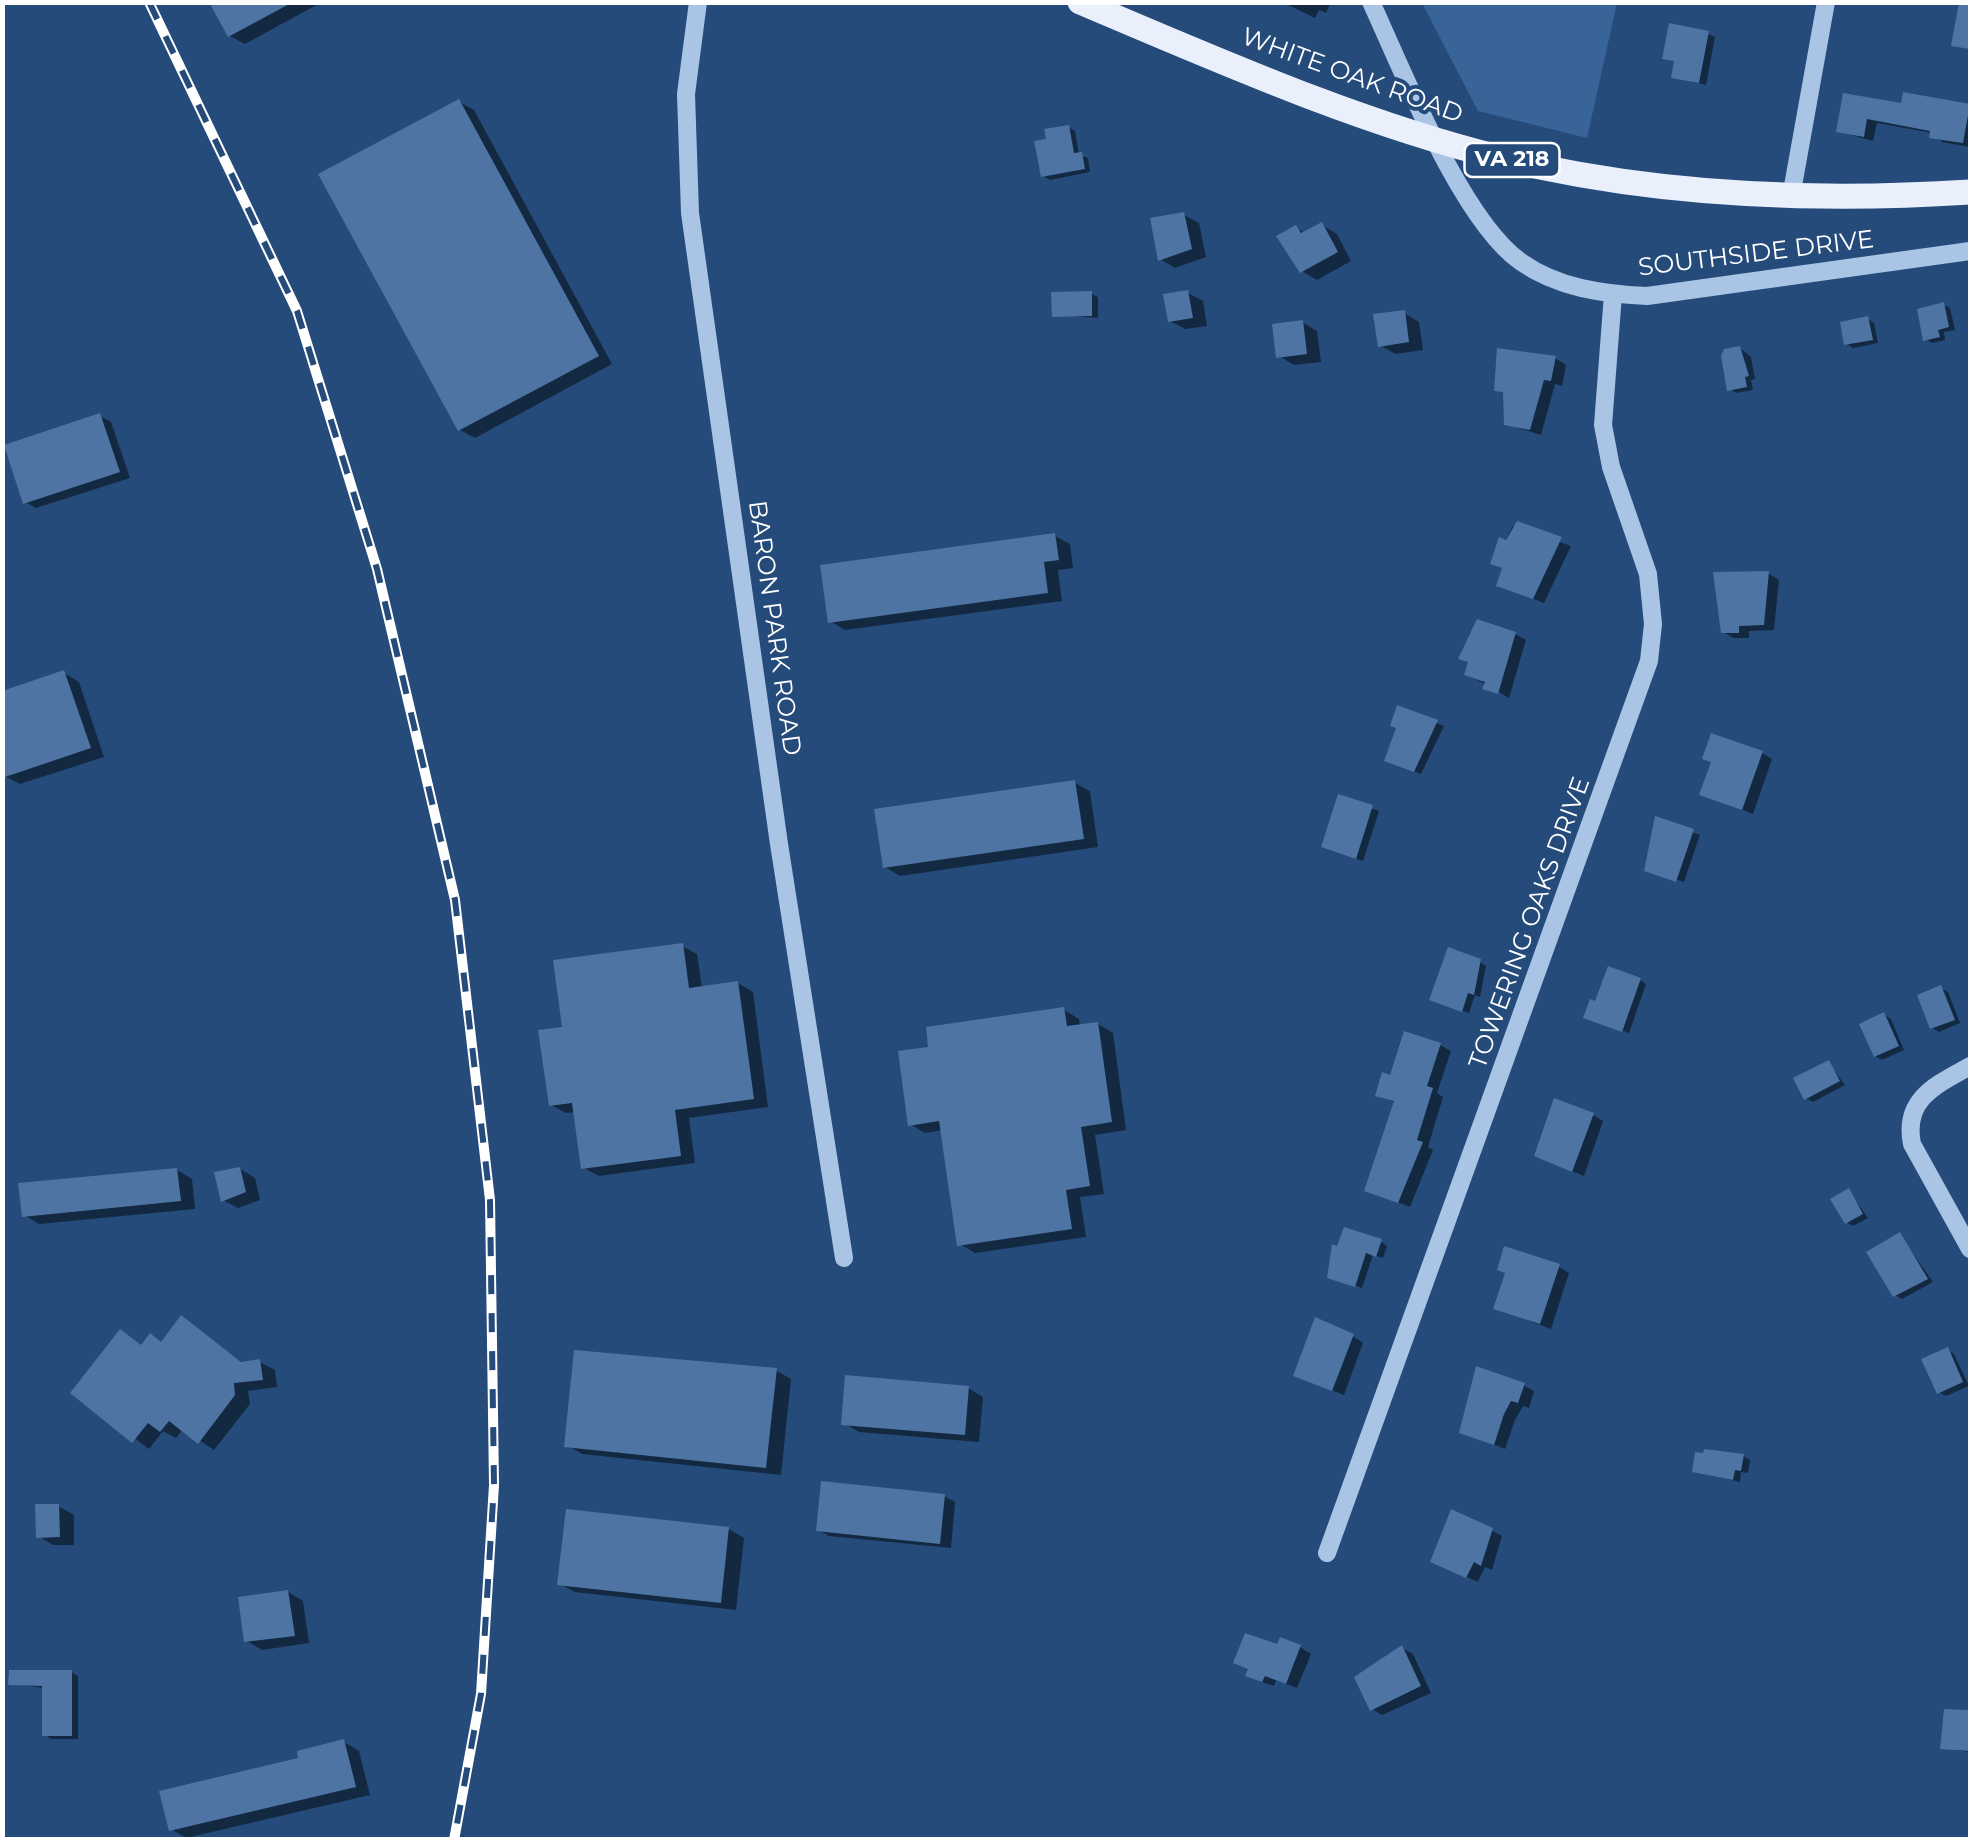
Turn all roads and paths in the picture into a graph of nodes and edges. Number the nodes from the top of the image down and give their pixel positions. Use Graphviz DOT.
graph roads {
  1 [pos="698,2"];
  2 [pos="1080,2"];
  3 [pos="1371,2"];
  4 [pos="1826,2"];
  5 [pos="1438,140"];
  6 [pos="1970,192"];
  7 [pos="1791,197"];
  8 [pos="1970,251"];
  9 [pos="1613,294"];
  10 [pos="1970,1066"];
  11 [pos="1970,1249"];
  12 [pos="844,1258"];
  13 [pos="1327,1553"];
  1 -- 12 [label="street, BARON PARK ROAD"];
  2 -- 5 [label="main road, WHITE OAK ROAD / VA 218"];
  3 -- 5 [label="street, SOUTHSIDE DRIVE"];
  4 -- 7 [label="street"];
  5 -- 7 [label="main road, WHITE OAK ROAD / VA 218"];
  5 -- 9 [label="street, SOUTHSIDE DRIVE"];
  6 -- 7 [label="main road, WHITE OAK ROAD / VA 218"];
  8 -- 9 [label="street, SOUTHSIDE DRIVE"];
  9 -- 13 [label="street, TOWERING OAKS DRIVE"];
  10 -- 11 [label="street"];
}
